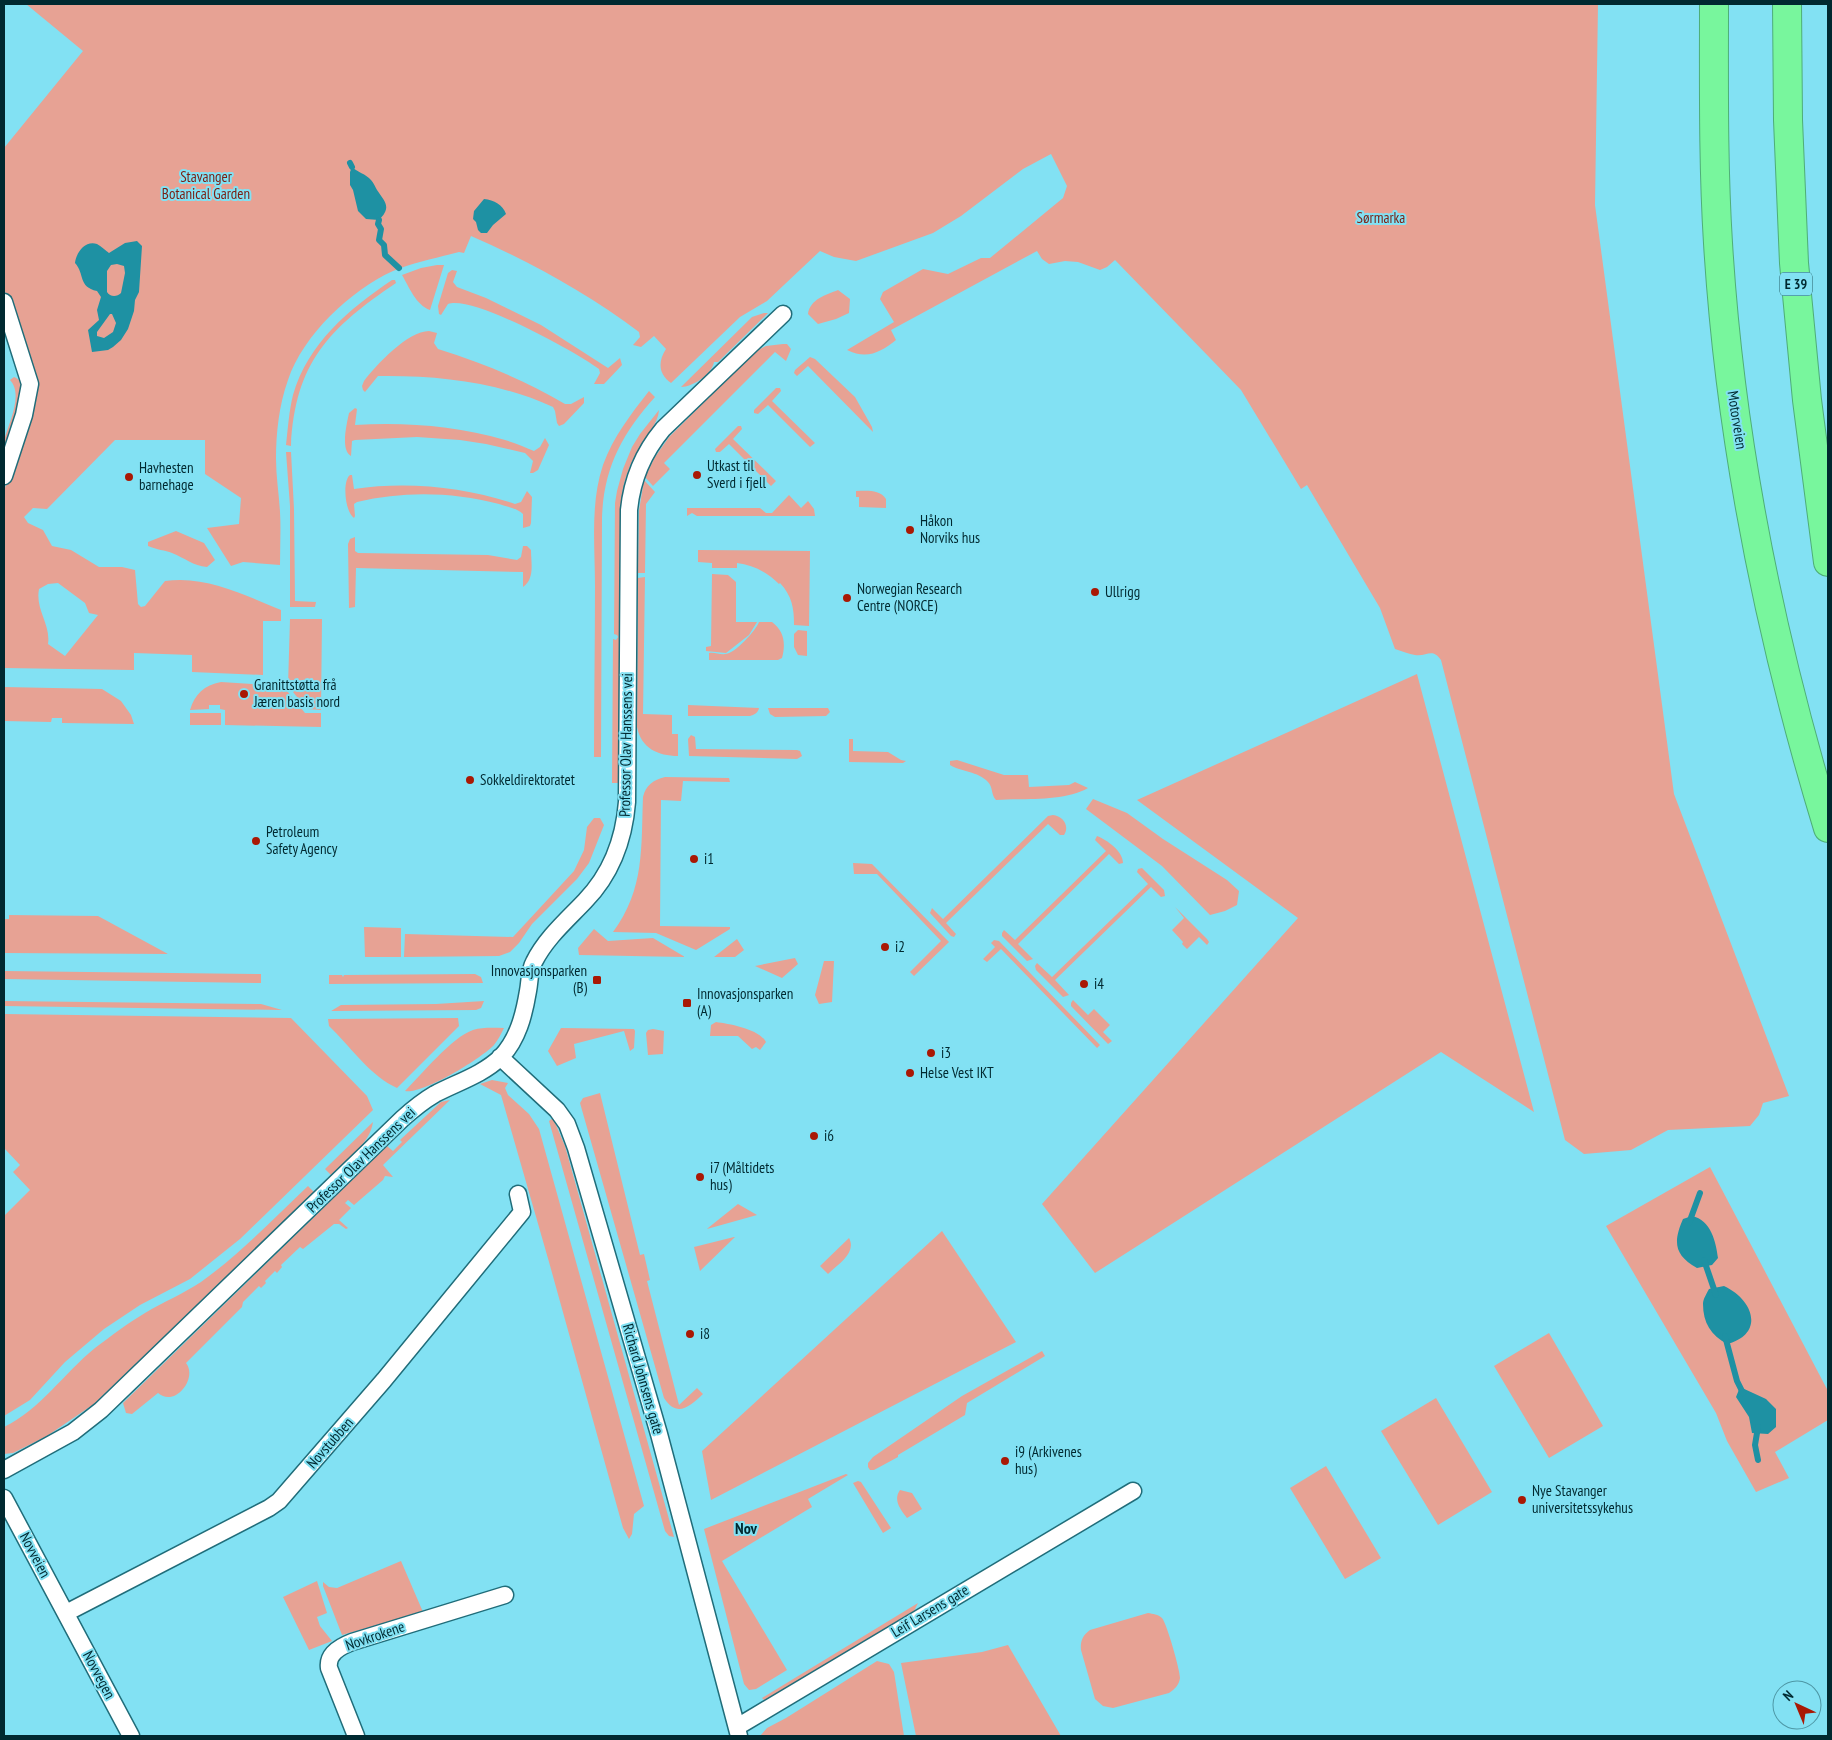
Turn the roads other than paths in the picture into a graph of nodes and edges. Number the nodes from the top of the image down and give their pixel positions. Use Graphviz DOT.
graph roads {
  1 [pos="1714,4"];
  2 [pos="1786,4"];
  3 [pos="4,302"];
  4 [pos="783,314"];
  5 [pos="4,476"];
  6 [pos="1828,562"];
  7 [pos="1828,828"];
  8 [pos="500,1057"];
  9 [pos="518,1194"];
  10 [pos="4,1470"];
  11 [pos="1133,1490"];
  12 [pos="4,1498"];
  13 [pos="505,1595"];
  14 [pos="66,1613"];
  15 [pos="738,1732"];
  16 [pos="131,1736"];
  17 [pos="356,1736"];
  1 -- 7 [label="highway, Motorveien"];
  2 -- 6 [label="highway, E 39"];
  3 -- 5 [label="street"];
  4 -- 8 [label="street, Professor Olav Hanssens vei"];
  8 -- 10 [label="street, Professor Olav Hanssens vei"];
  8 -- 15 [label="street, Richard Johnsens gate"];
  9 -- 14 [label="street, Novstubben"];
  11 -- 15 [label="street, Leif Larsens gate"];
  12 -- 14 [label="street, Novveien"];
  13 -- 17 [label="street, Novkrokene"];
  14 -- 16 [label="street, Novvegen"];
}
